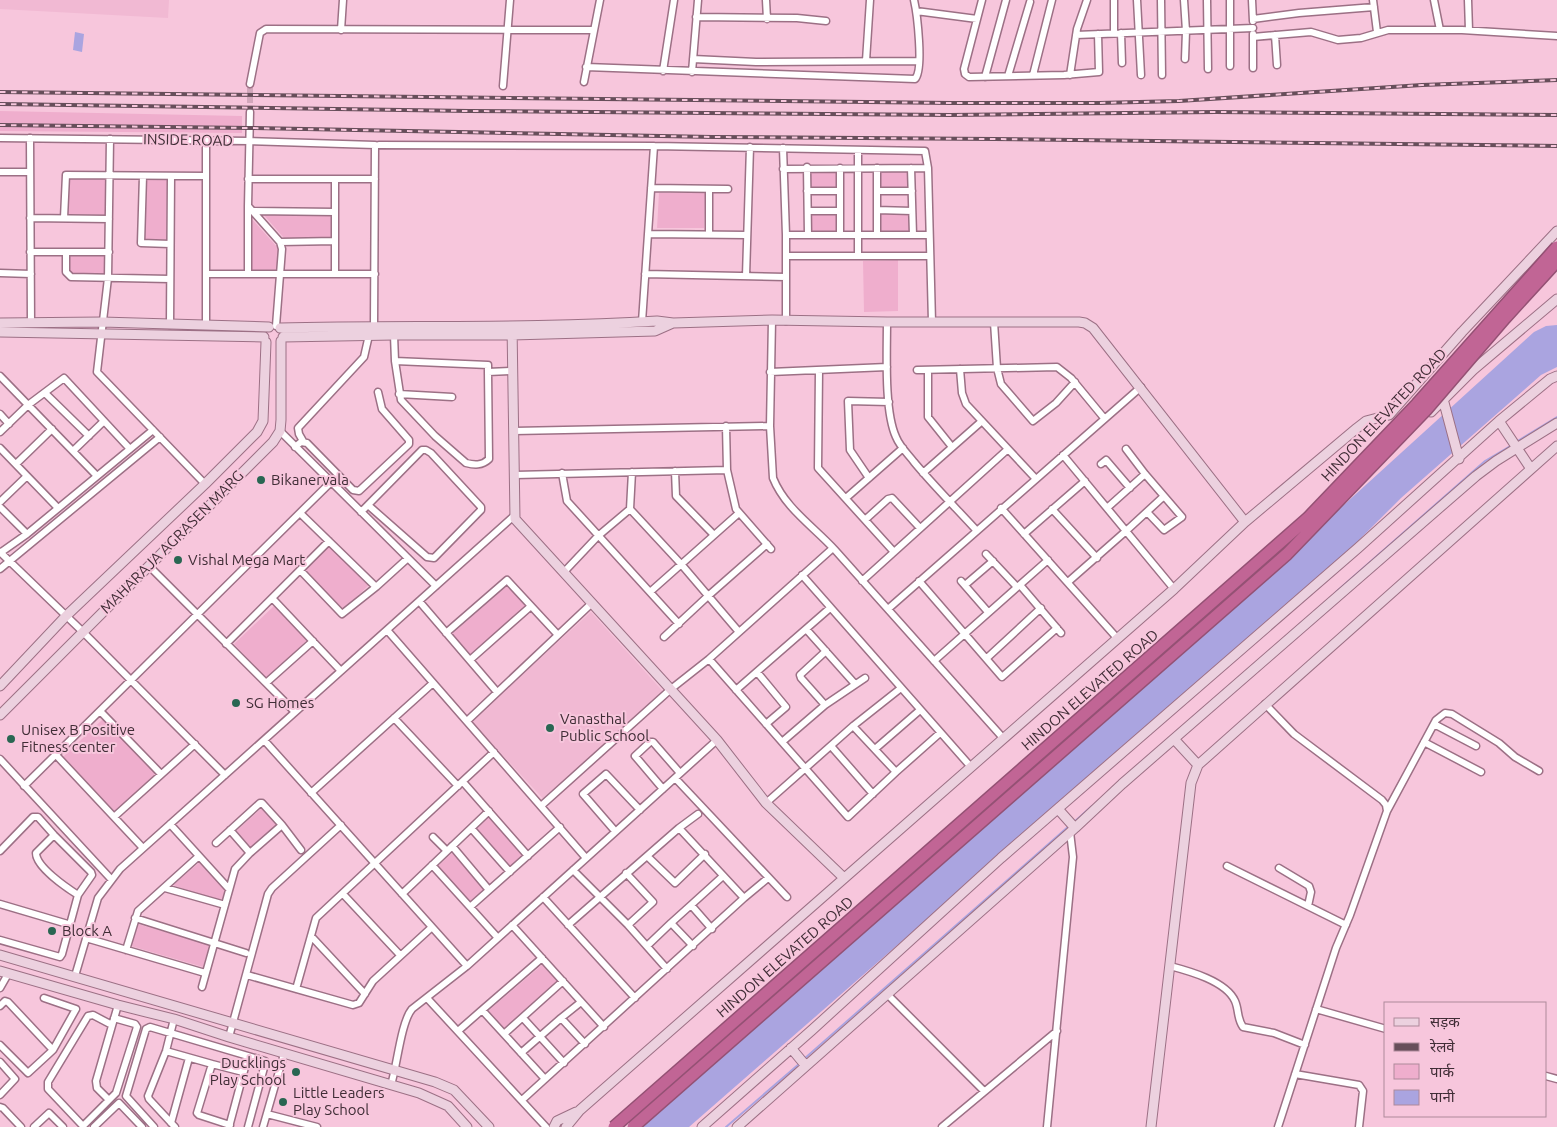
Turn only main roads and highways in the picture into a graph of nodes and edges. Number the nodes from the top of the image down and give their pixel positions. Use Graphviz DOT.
graph roads {
  1 [pos="1557,247"];
  2 [pos="1557,261"];
  3 [pos="614,1127"];
  4 [pos="633,1127"];
  1 -- 3 [label="highway, HINDON ELEVATED ROAD, bridge"];
  2 -- 4 [label="highway, HINDON ELEVATED ROAD, bridge"];
}
